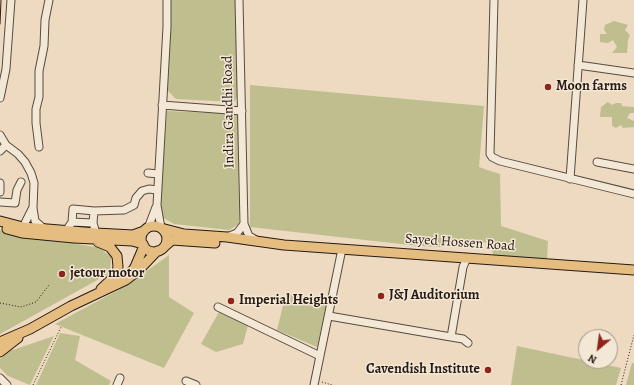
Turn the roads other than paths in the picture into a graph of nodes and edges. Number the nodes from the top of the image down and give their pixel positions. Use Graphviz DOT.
graph roads {
  1 [pos="11,0"];
  2 [pos="49,0"];
  3 [pos="167,0"];
  4 [pos="239,0"];
  5 [pos="494,0"];
  6 [pos="583,0"];
  7 [pos="578,65"];
  8 [pos="634,73"];
  9 [pos="0,98"];
  10 [pos="162,105"];
  11 [pos="242,111"];
  12 [pos="0,135"];
  13 [pos="6,145"];
  14 [pos="39,147"];
  15 [pos="0,151"];
  16 [pos="597,162"];
  17 [pos="634,169"];
  18 [pos="148,173"];
  19 [pos="158,174"];
  20 [pos="570,179"];
  21 [pos="21,182"];
  22 [pos="0,183"];
  23 [pos="158,190"];
  24 [pos="0,192"];
  25 [pos="634,194"];
  26 [pos="0,202"];
  27 [pos="156,205"];
  28 [pos="33,208"];
  29 [pos="94,211"];
  30 [pos="0,221"];
  31 [pos="72,222"];
  32 [pos="93,224"];
  33 [pos="244,224"];
  34 [pos="0,227"];
  35 [pos="23,227"];
  36 [pos="43,228"];
  37 [pos="161,228"];
  38 [pos="146,229"];
  39 [pos="66,231"];
  40 [pos="96,233"];
  41 [pos="227,237"];
  42 [pos="74,238"];
  43 [pos="264,243"];
  44 [pos="144,245"];
  45 [pos="280,245"];
  46 [pos="161,249"];
  47 [pos="342,249"];
  48 [pos="467,258"];
  49 [pos="634,270"];
  50 [pos="126,280"];
  51 [pos="89,299"];
  52 [pos="218,307"];
  53 [pos="328,316"];
  54 [pos="30,329"];
  55 [pos="451,337"];
  56 [pos="0,342"];
  57 [pos="468,343"];
  58 [pos="0,352"];
  59 [pos="320,356"];
  60 [pos="0,378"];
  61 [pos="186,380"];
  62 [pos="0,382"];
  63 [pos="315,383"];
  64 [pos="7,385"];
  65 [pos="196,385"];
  1 -- 9 [label="street"];
  2 -- 14 [label="street"];
  3 -- 10 [label="street"];
  4 -- 11 [label="street, Indira Gandhi Road"];
  5 -- 20 [label="street"];
  6 -- 7 [label="street"];
  7 -- 8 [label="street"];
  7 -- 20 [label="street"];
  10 -- 11 [label="street"];
  10 -- 19 [label="street"];
  11 -- 33 [label="street, Indira Gandhi Road"];
  12 -- 13 [label="street"];
  13 -- 15 [label="street"];
  13 -- 28 [label="street"];
  16 -- 17 [label="street"];
  18 -- 19 [label="street"];
  19 -- 23 [label="street"];
  20 -- 25 [label="street"];
  21 -- 26 [label="street"];
  22 -- 24 [label="street"];
  23 -- 27 [label="street"];
  23 -- 29 [label="street"];
  27 -- 37 [label="street"];
  27 -- 38 [label="street"];
  28 -- 35 [label="street"];
  28 -- 36 [label="street"];
  29 -- 31 [label="street"];
  29 -- 32 [label="street"];
  30 -- 35 [label="main road"];
  31 -- 32 [label="street"];
  31 -- 39 [label="street"];
  32 -- 40 [label="street"];
  33 -- 41 [label="street"];
  33 -- 43 [label="street"];
  34 -- 42 [label="main road"];
  35 -- 36 [label="main road"];
  36 -- 39 [label="main road"];
  37 -- 38 [label="main road"];
  37 -- 41 [label="main road, Sayed Hossen Road"];
  37 -- 46 [label="main road"];
  38 -- 40 [label="main road"];
  38 -- 44 [label="main road"];
  39 -- 40 [label="main road"];
  41 -- 43 [label="main road, Sayed Hossen Road"];
  42 -- 44 [label="main road"];
  42 -- 51 [label="main road"];
  43 -- 45 [label="main road, Sayed Hossen Road"];
  44 -- 46 [label="main road"];
  44 -- 50 [label="main road"];
  45 -- 46 [label="main road, Sayed Hossen Road"];
  45 -- 47 [label="main road, Sayed Hossen Road"];
  46 -- 50 [label="main road"];
  47 -- 48 [label="main road, Sayed Hossen Road"];
  47 -- 53 [label="street"];
  48 -- 49 [label="main road, Sayed Hossen Road"];
  48 -- 55 [label="street"];
  50 -- 51 [label="main road"];
  51 -- 54 [label="main road"];
  52 -- 59 [label="street"];
  53 -- 55 [label="street"];
  53 -- 59 [label="street"];
  54 -- 56 [label="main road"];
  54 -- 58 [label="main road"];
  55 -- 57 [label="street"];
  59 -- 63 [label="street"];
  60 -- 64 [label="street"];
  61 -- 65 [label="street"];
  62 -- 64 [label="street"];
}
